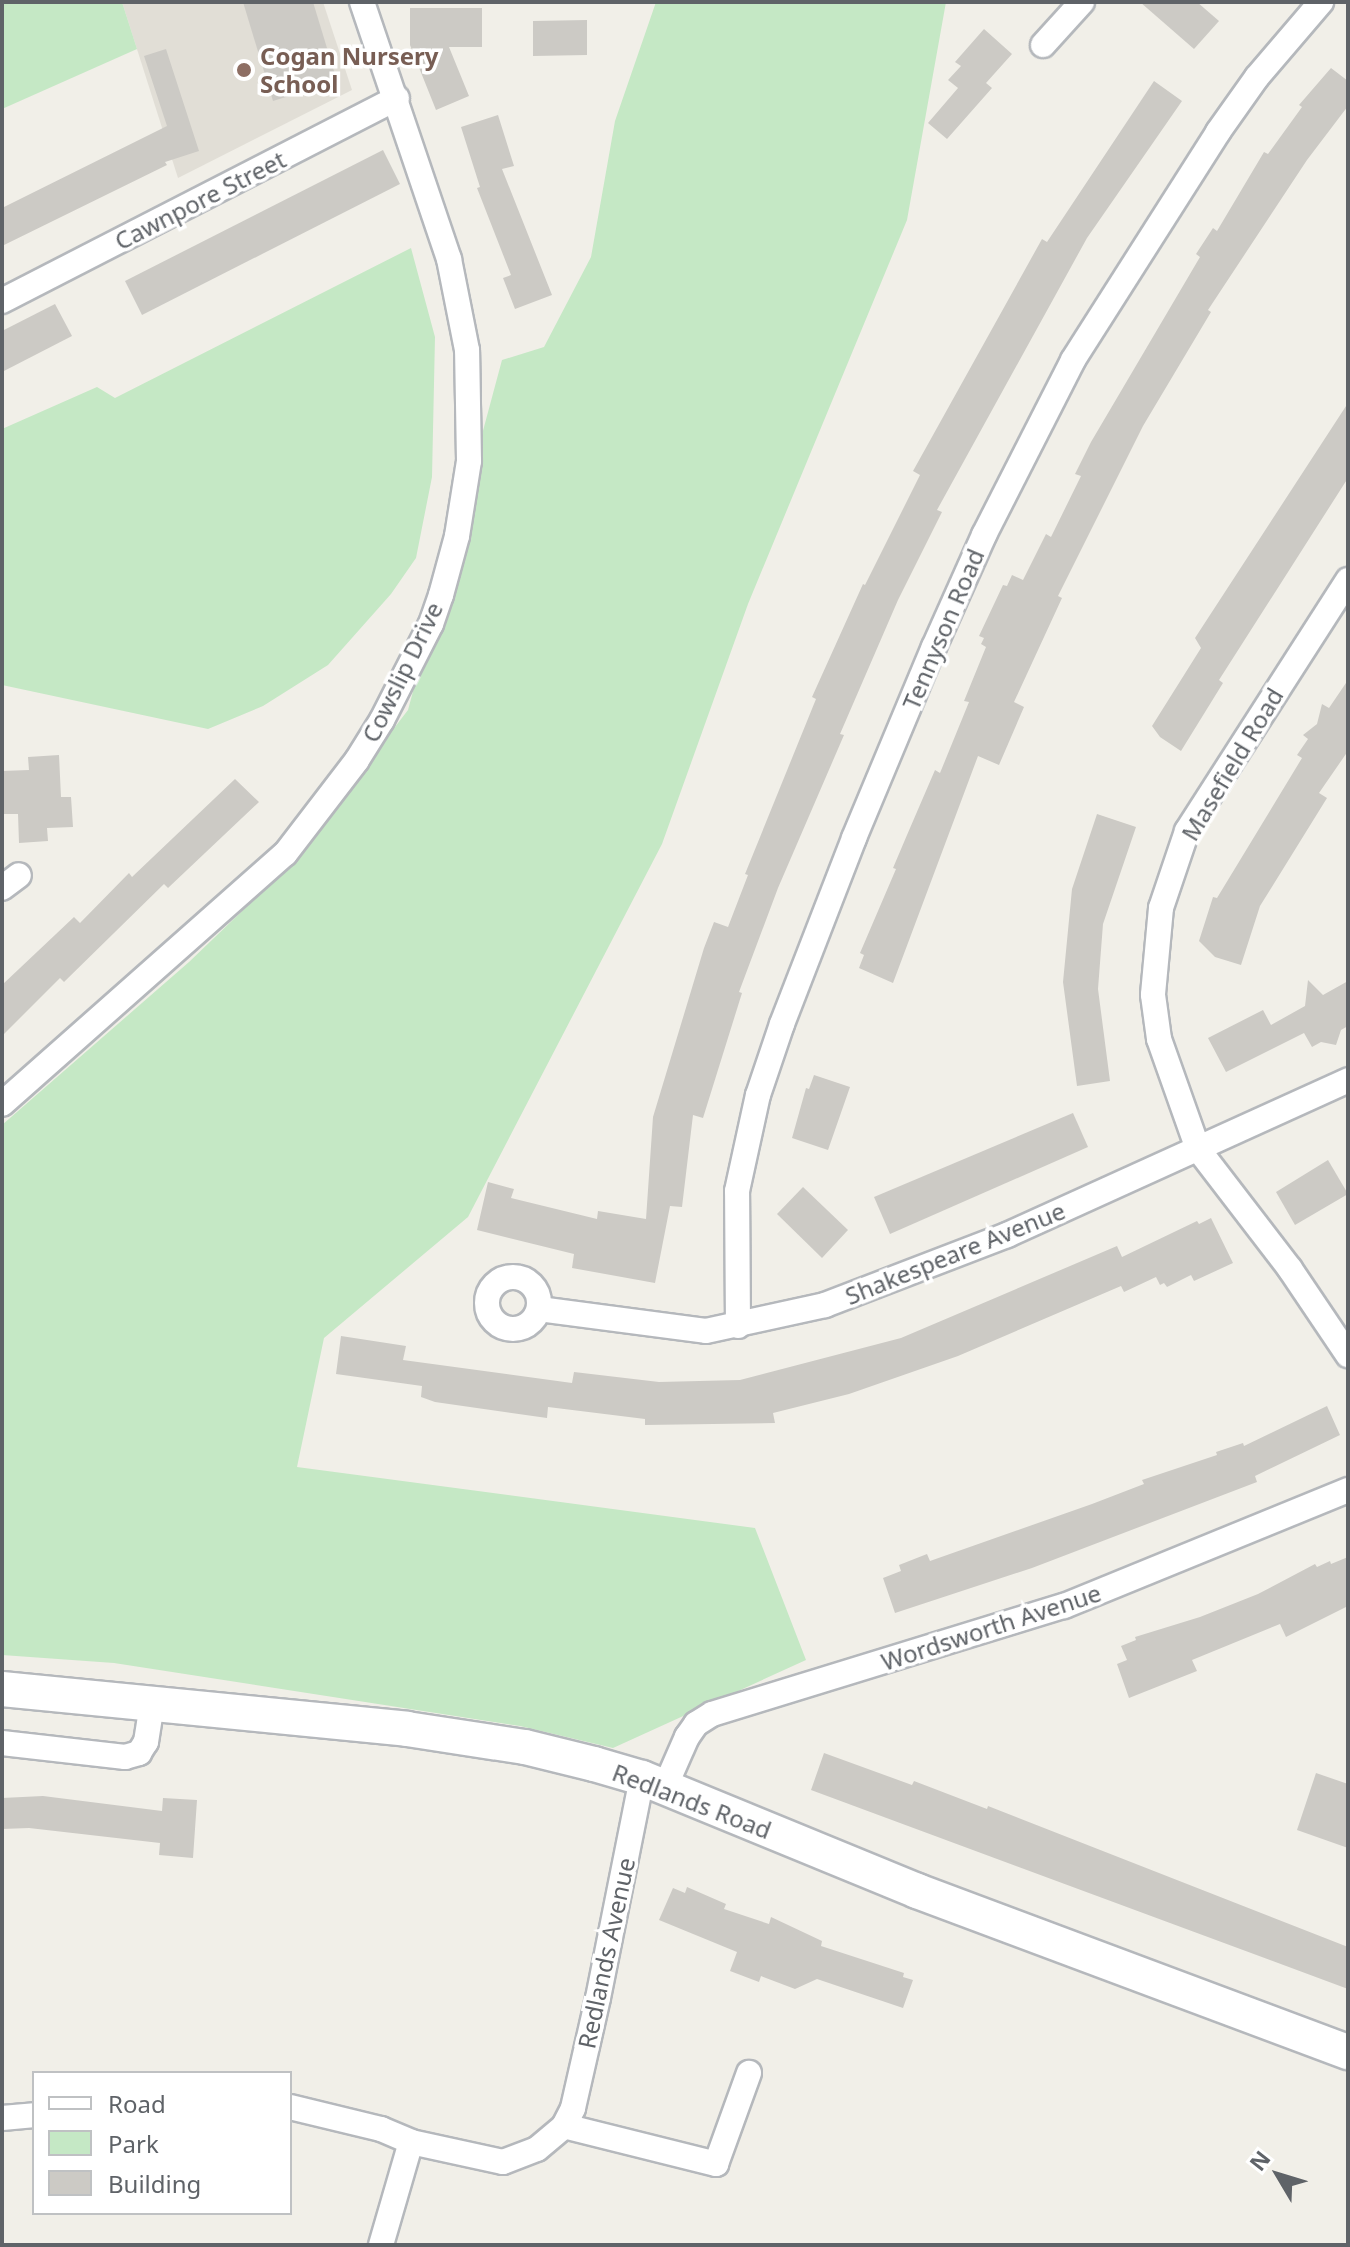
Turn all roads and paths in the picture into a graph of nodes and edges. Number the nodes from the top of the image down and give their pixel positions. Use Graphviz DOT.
graph roads {
  1 [pos="362,2"];
  2 [pos="1082,2"];
  3 [pos="1314,4"];
  4 [pos="1043,45"];
  5 [pos="397,98"];
  6 [pos="2,301"];
  7 [pos="1348,580"];
  8 [pos="1348,1080"];
  9 [pos="2,1104"];
  10 [pos="1198,1149"];
  11 [pos="539,1309"];
  12 [pos="738,1326"];
  13 [pos="1348,1355"];
  14 [pos="1348,1490"];
  15 [pos="2,1689"];
  16 [pos="152,1704"];
  17 [pos="2,1743"];
  18 [pos="654,1783"];
  19 [pos="1348,2052"];
  20 [pos="749,2073"];
  21 [pos="292,2107"];
  22 [pos="32,2115"];
  23 [pos="2,2118"];
  24 [pos="564,2126"];
  25 [pos="411,2142"];
  26 [pos="381,2245"];
  1 -- 5 [label="street, Cowslip Drive"];
  2 -- 4 [label="street"];
  3 -- 12 [label="street, Tennyson Road"];
  5 -- 6 [label="street, Cawnpore Street"];
  5 -- 9 [label="street, Cowslip Drive"];
  7 -- 10 [label="street, Masefield Road"];
  8 -- 10 [label="street, Shakespeare Avenue"];
  10 -- 12 [label="street, Shakespeare Avenue"];
  10 -- 13 [label="street, Masefield Road"];
  11 -- 12 [label="street, Shakespeare Avenue"];
  14 -- 18 [label="street, Wordsworth Avenue"];
  15 -- 16 [label="main road, Redlands Road"];
  16 -- 17 [label="street"];
  16 -- 18 [label="main road, Redlands Road"];
  18 -- 19 [label="main road, Redlands Road"];
  18 -- 24 [label="street, Redlands Avenue"];
  20 -- 24 [label="street"];
  21 -- 25 [label="street"];
  22 -- 23 [label="street"];
  24 -- 25 [label="street"];
  25 -- 26 [label="street"];
}
